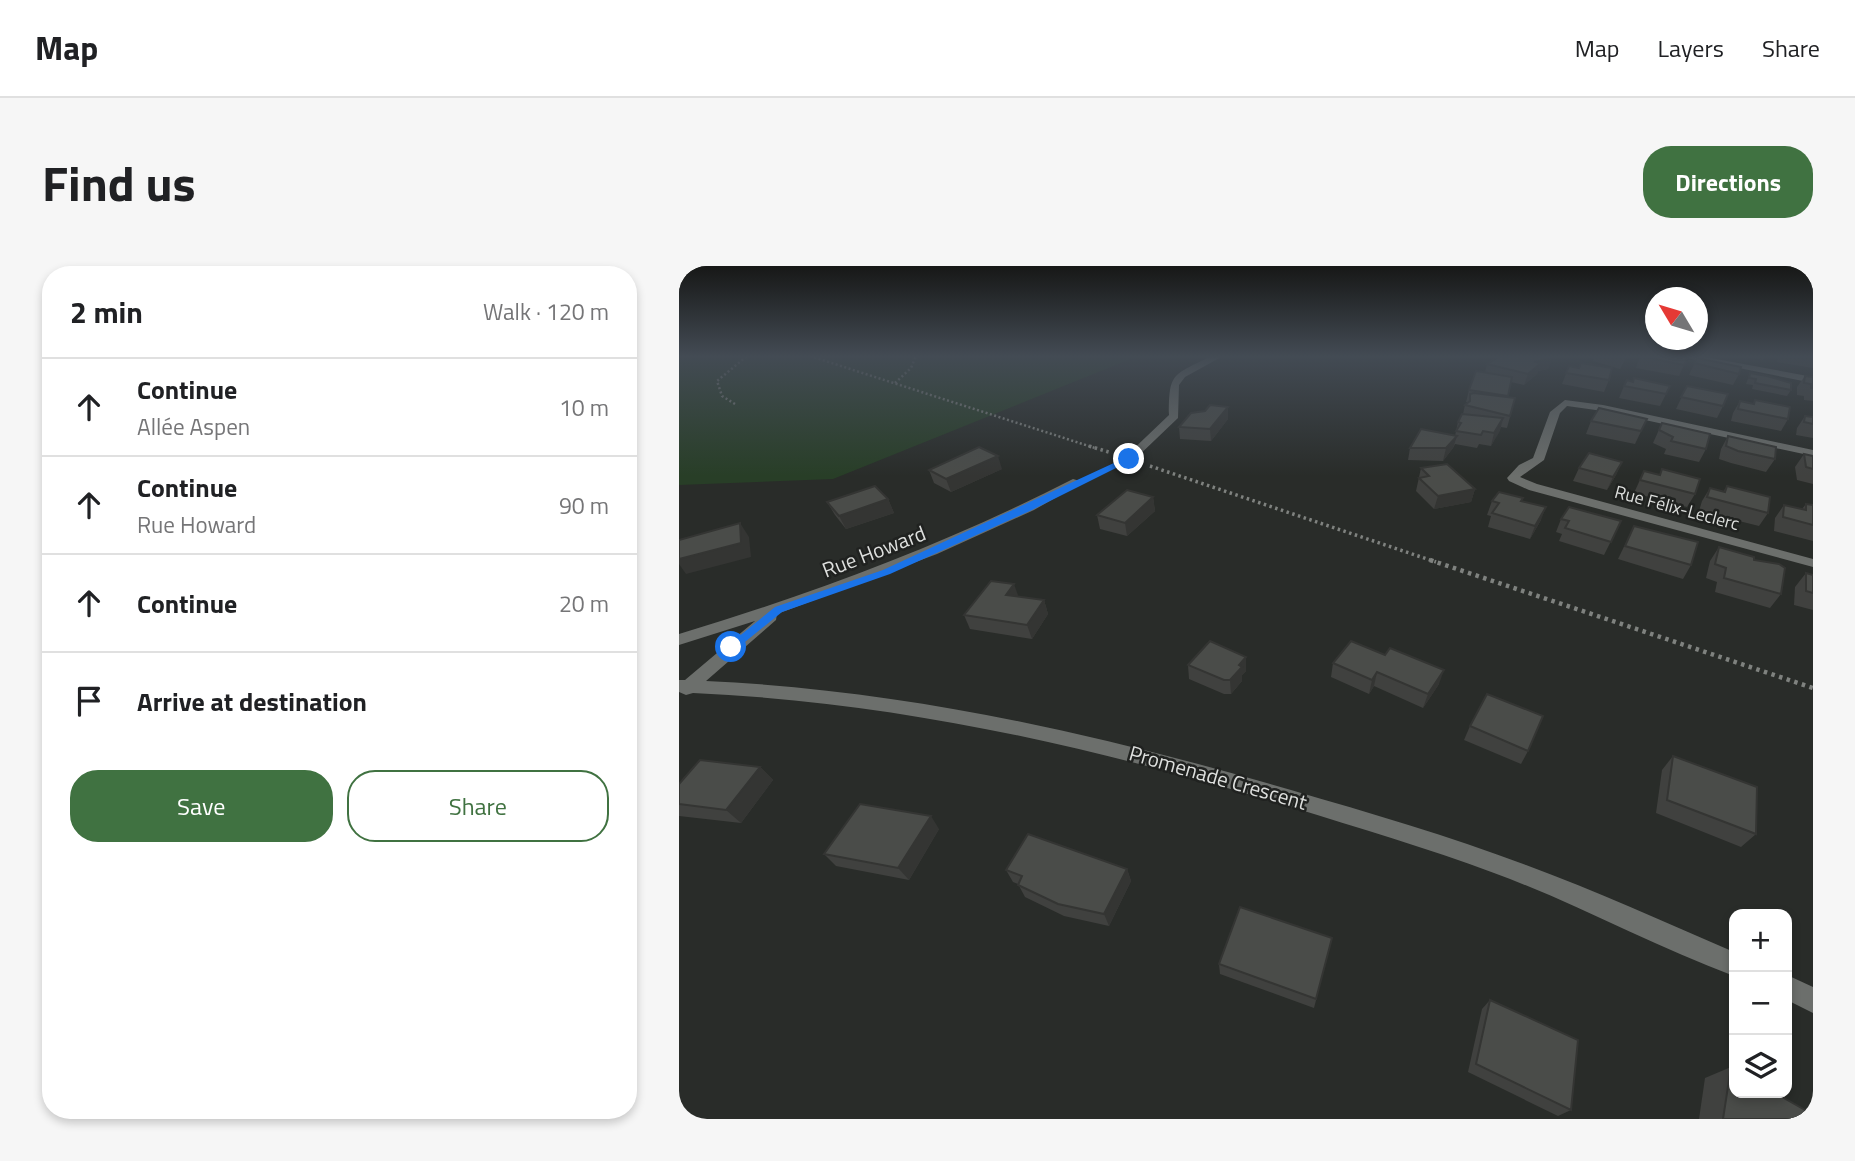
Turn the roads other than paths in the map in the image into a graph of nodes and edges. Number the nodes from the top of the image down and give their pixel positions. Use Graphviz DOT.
graph roads {
  1 [pos="1174,396"];
  2 [pos="1813,453"];
  3 [pos="1129,459"];
  4 [pos="1077,482"];
  5 [pos="1813,563"];
  6 [pos="778,610"];
  7 [pos="679,640"];
  8 [pos="682,689"];
  9 [pos="1729,962"];
  10 [pos="1792,990"];
  11 [pos="1813,1000"];
  1 -- 3 [label="street"];
  2 -- 5 [label="street, Rue Félix-Leclerc"];
  4 -- 6 [label="street, Rue Howard"];
  6 -- 7 [label="street, Rue Howard"];
  6 -- 8 [label="street"];
  8 -- 9 [label="street, Promenade Crescent"];
  10 -- 11 [label="street"];
}
